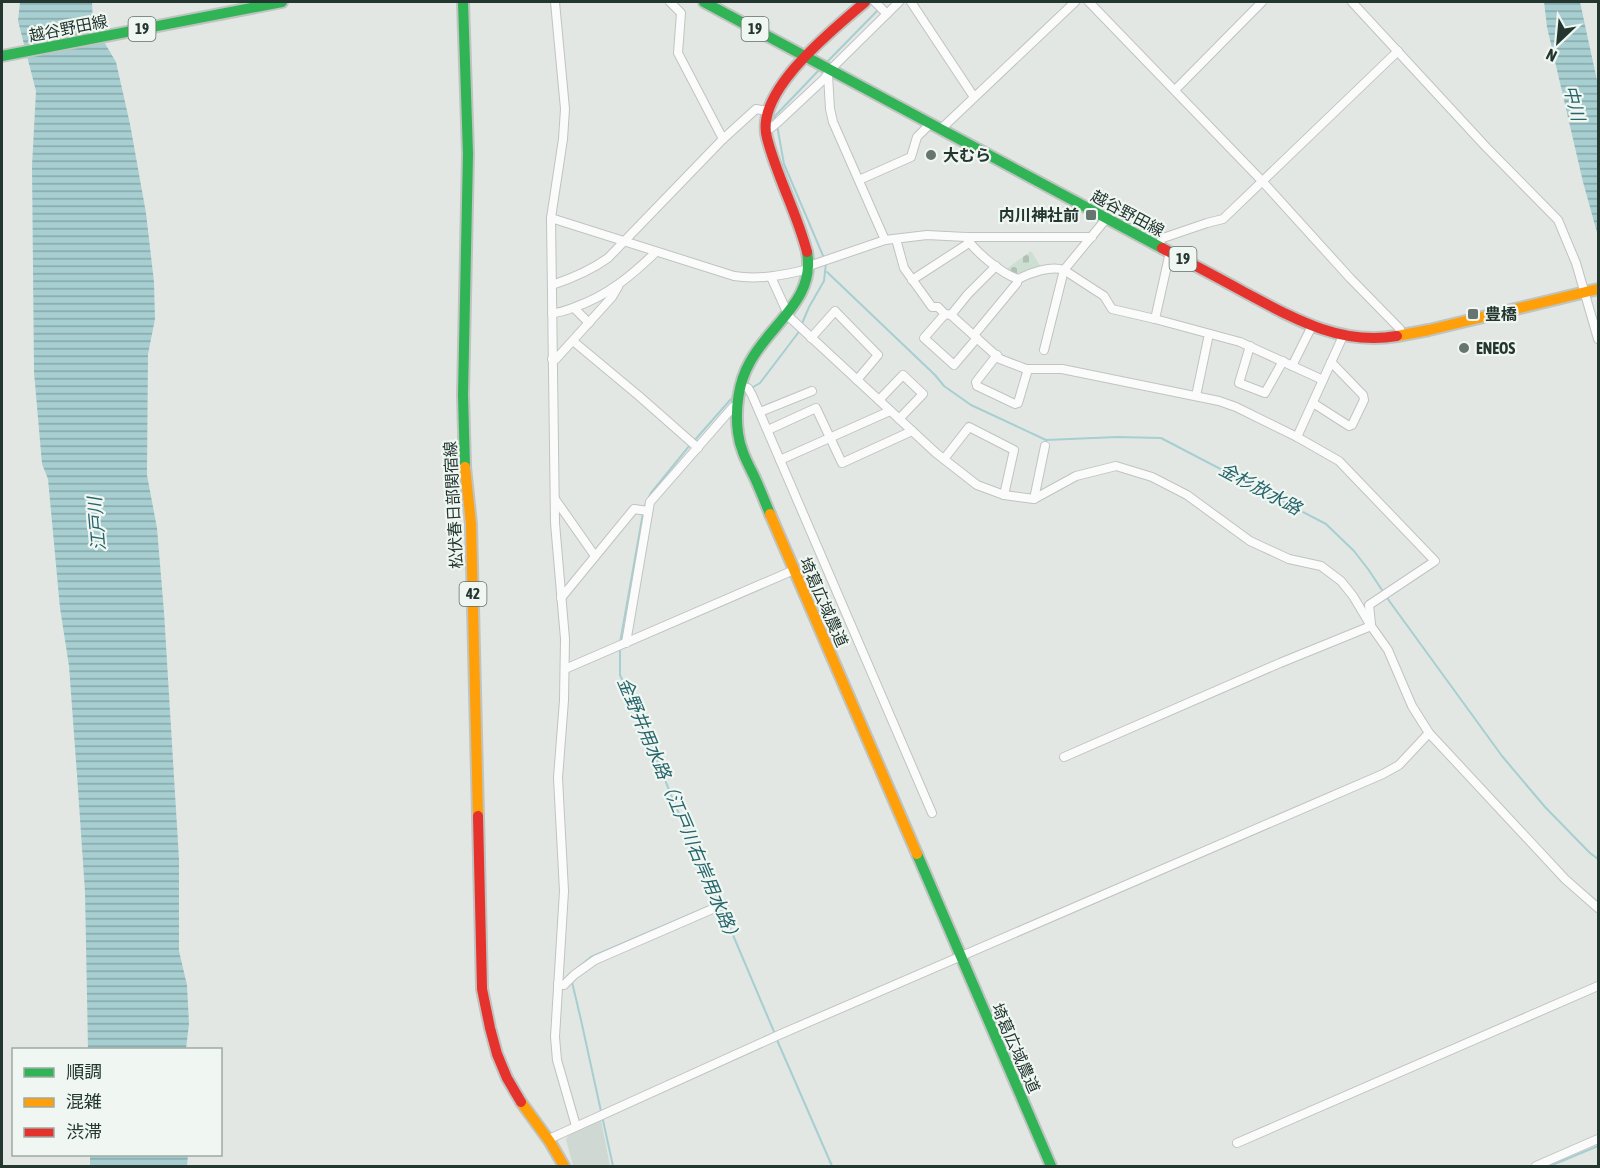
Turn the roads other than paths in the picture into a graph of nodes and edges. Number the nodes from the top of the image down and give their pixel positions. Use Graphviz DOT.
graph roads {
  1 [pos="282,2"];
  2 [pos="464,2"];
  3 [pos="555,2"];
  4 [pos="670,2"];
  5 [pos="704,2"];
  6 [pos="865,2"];
  7 [pos="875,2"];
  8 [pos="899,2"];
  9 [pos="911,2"];
  10 [pos="1075,2"];
  11 [pos="1089,2"];
  12 [pos="1262,2"];
  13 [pos="1352,2"];
  14 [pos="719,5"];
  15 [pos="885,12"];
  16 [pos="1398,51"];
  17 [pos="2,56"];
  18 [pos="806,56"];
  19 [pos="829,72"];
  20 [pos="1175,90"];
  21 [pos="974,98"];
  22 [pos="768,111"];
  23 [pos="930,124"];
  24 [pos="765,126"];
  25 [pos="941,129"];
  26 [pos="723,139"];
  27 [pos="859,180"];
  28 [pos="1263,182"];
  29 [pos="551,219"];
  30 [pos="1106,219"];
  31 [pos="1092,237"];
  32 [pos="896,239"];
  33 [pos="885,240"];
  34 [pos="968,240"];
  35 [pos="625,242"];
  36 [pos="1157,245"];
  37 [pos="656,252"];
  38 [pos="1170,252"];
  39 [pos="996,266"];
  40 [pos="809,267"];
  41 [pos="1064,270"];
  42 [pos="771,277"];
  43 [pos="1018,279"];
  44 [pos="912,280"];
  45 [pos="552,285"];
  46 [pos="619,285"];
  47 [pos="1590,291"];
  48 [pos="574,308"];
  49 [pos="552,313"];
  50 [pos="786,313"];
  51 [pos="948,315"];
  52 [pos="1155,319"];
  53 [pos="589,323"];
  54 [pos="1312,326"];
  55 [pos="1209,334"];
  56 [pos="1342,336"];
  57 [pos="1402,336"];
  58 [pos="975,337"];
  59 [pos="811,338"];
  60 [pos="1599,339"];
  61 [pos="573,341"];
  62 [pos="1250,346"];
  63 [pos="1044,350"];
  64 [pos="997,356"];
  65 [pos="552,359"];
  66 [pos="1282,361"];
  67 [pos="1331,362"];
  68 [pos="1293,366"];
  69 [pos="1028,369"];
  70 [pos="857,380"];
  71 [pos="1323,380"];
  72 [pos="747,390"];
  73 [pos="812,391"];
  74 [pos="1196,396"];
  75 [pos="879,400"];
  76 [pos="1313,403"];
  77 [pos="738,407"];
  78 [pos="890,411"];
  79 [pos="760,412"];
  80 [pos="899,419"];
  81 [pos="768,430"];
  82 [pos="912,431"];
  83 [pos="830,437"];
  84 [pos="1297,437"];
  85 [pos="1045,446"];
  86 [pos="698,447"];
  87 [pos="944,459"];
  88 [pos="780,460"];
  89 [pos="1004,495"];
  90 [pos="555,499"];
  91 [pos="1034,499"];
  92 [pos="647,511"];
  93 [pos="595,556"];
  94 [pos="794,570"];
  95 [pos="561,598"];
  96 [pos="1371,626"];
  97 [pos="625,644"];
  98 [pos="565,669"];
  99 [pos="1429,733"];
  100 [pos="1064,758"];
  101 [pos="932,813"];
  102 [pos="721,905"];
  103 [pos="1599,908"];
  104 [pos="960,956"];
  105 [pos="558,984"];
  106 [pos="1599,986"];
  107 [pos="576,1126"];
  108 [pos="549,1139"];
  109 [pos="1599,1139"];
  110 [pos="1237,1143"];
  111 [pos="564,1167"];
  112 [pos="1051,1167"];
  113 [pos="1536,1167"];
  1 -- 17 [label="main road, 越谷野田線 / 19"];
  2 -- 108 [label="main road, 松伏春日部関宿線 / 42"];
  3 -- 29 [label="street"];
  4 -- 26 [label="street"];
  5 -- 14 [label="main road, 越谷野田線 / 19"];
  6 -- 18 [label="main road"];
  7 -- 15 [label="street"];
  8 -- 15 [label="street"];
  9 -- 21 [label="street"];
  10 -- 21 [label="street"];
  11 -- 20 [label="street"];
  12 -- 20 [label="street"];
  13 -- 16 [label="street"];
  14 -- 18 [label="main road, 越谷野田線 / 19"];
  15 -- 19 [label="street"];
  16 -- 28 [label="street"];
  16 -- 47 [label="street"];
  18 -- 19 [label="main road, 越谷野田線 / 19"];
  18 -- 22 [label="main road"];
  19 -- 23 [label="main road, 越谷野田線 / 19"];
  19 -- 24 [label="street"];
  19 -- 27 [label="street"];
  20 -- 28 [label="street"];
  21 -- 25 [label="street"];
  22 -- 24 [label="main road"];
  22 -- 26 [label="street"];
  23 -- 25 [label="main road, 越谷野田線 / 19"];
  23 -- 27 [label="street"];
  24 -- 40 [label="main road"];
  25 -- 30 [label="main road, 越谷野田線 / 19"];
  26 -- 35 [label="street"];
  27 -- 33 [label="street"];
  28 -- 36 [label="street"];
  28 -- 57 [label="street"];
  29 -- 35 [label="street"];
  29 -- 45 [label="street"];
  30 -- 31 [label="street"];
  30 -- 36 [label="main road, 越谷野田線 / 19"];
  31 -- 34 [label="street"];
  31 -- 41 [label="street"];
  32 -- 33 [label="street"];
  32 -- 34 [label="street"];
  32 -- 44 [label="street"];
  33 -- 40 [label="street"];
  34 -- 39 [label="street"];
  34 -- 44 [label="street"];
  35 -- 37 [label="street"];
  35 -- 45 [label="street"];
  36 -- 38 [label="main road, 越谷野田線 / 19"];
  37 -- 42 [label="street"];
  37 -- 46 [label="street"];
  38 -- 52 [label="street"];
  38 -- 54 [label="main road, 越谷野田線 / 19"];
  39 -- 43 [label="street"];
  39 -- 51 [label="street"];
  40 -- 42 [label="street"];
  40 -- 50 [label="main road, 埼葛広域農道"];
  41 -- 43 [label="street"];
  41 -- 52 [label="street"];
  41 -- 63 [label="street"];
  42 -- 50 [label="street"];
  43 -- 58 [label="street"];
  44 -- 51 [label="street"];
  45 -- 49 [label="street"];
  46 -- 48 [label="street"];
  46 -- 53 [label="street"];
  47 -- 57 [label="main road, 越谷野田線 / 19"];
  47 -- 60 [label="street"];
  48 -- 49 [label="street"];
  48 -- 53 [label="street"];
  49 -- 65 [label="street"];
  50 -- 59 [label="street"];
  50 -- 72 [label="main road, 埼葛広域農道"];
  51 -- 58 [label="street"];
  51 -- 58 [label="street"];
  52 -- 55 [label="street"];
  53 -- 61 [label="street"];
  54 -- 56 [label="main road, 越谷野田線 / 19"];
  54 -- 68 [label="street"];
  55 -- 62 [label="street"];
  55 -- 74 [label="street"];
  56 -- 57 [label="main road, 越谷野田線 / 19"];
  56 -- 67 [label="street"];
  58 -- 64 [label="street"];
  59 -- 70 [label="street"];
  59 -- 70 [label="street"];
  61 -- 65 [label="street"];
  61 -- 86 [label="street"];
  62 -- 66 [label="street"];
  62 -- 66 [label="street"];
  64 -- 69 [label="street"];
  64 -- 69 [label="street"];
  65 -- 90 [label="street"];
  66 -- 68 [label="street"];
  67 -- 71 [label="street"];
  67 -- 76 [label="street"];
  68 -- 71 [label="street"];
  69 -- 74 [label="street"];
  70 -- 75 [label="street"];
  71 -- 76 [label="street"];
  72 -- 77 [label="main road, 埼葛広域農道"];
  72 -- 79 [label="street"];
  73 -- 79 [label="street"];
  74 -- 84 [label="street"];
  75 -- 78 [label="street"];
  75 -- 80 [label="street"];
  76 -- 84 [label="street"];
  77 -- 86 [label="street"];
  77 -- 94 [label="main road, 埼葛広域農道"];
  78 -- 80 [label="street"];
  78 -- 83 [label="street"];
  79 -- 81 [label="street"];
  80 -- 82 [label="street"];
  81 -- 83 [label="street"];
  81 -- 88 [label="street"];
  82 -- 83 [label="street"];
  82 -- 87 [label="street"];
  83 -- 88 [label="street"];
  84 -- 96 [label="street"];
  85 -- 91 [label="street"];
  86 -- 92 [label="street"];
  87 -- 89 [label="street"];
  87 -- 89 [label="street"];
  88 -- 101 [label="street"];
  89 -- 91 [label="street"];
  90 -- 93 [label="street"];
  90 -- 95 [label="street"];
  91 -- 96 [label="street"];
  92 -- 93 [label="street"];
  92 -- 97 [label="street"];
  93 -- 95 [label="street"];
  94 -- 97 [label="street"];
  94 -- 104 [label="main road, 埼葛広域農道"];
  95 -- 98 [label="street"];
  96 -- 99 [label="street"];
  96 -- 100 [label="street"];
  97 -- 98 [label="street"];
  98 -- 105 [label="street"];
  99 -- 103 [label="street"];
  99 -- 104 [label="street"];
  102 -- 105 [label="street"];
  104 -- 107 [label="street"];
  104 -- 112 [label="main road, 埼葛広域農道"];
  105 -- 107 [label="street"];
  106 -- 110 [label="street"];
  107 -- 108 [label="street"];
  108 -- 111 [label="main road, 松伏春日部関宿線 / 42"];
  109 -- 113 [label="street"];
}
